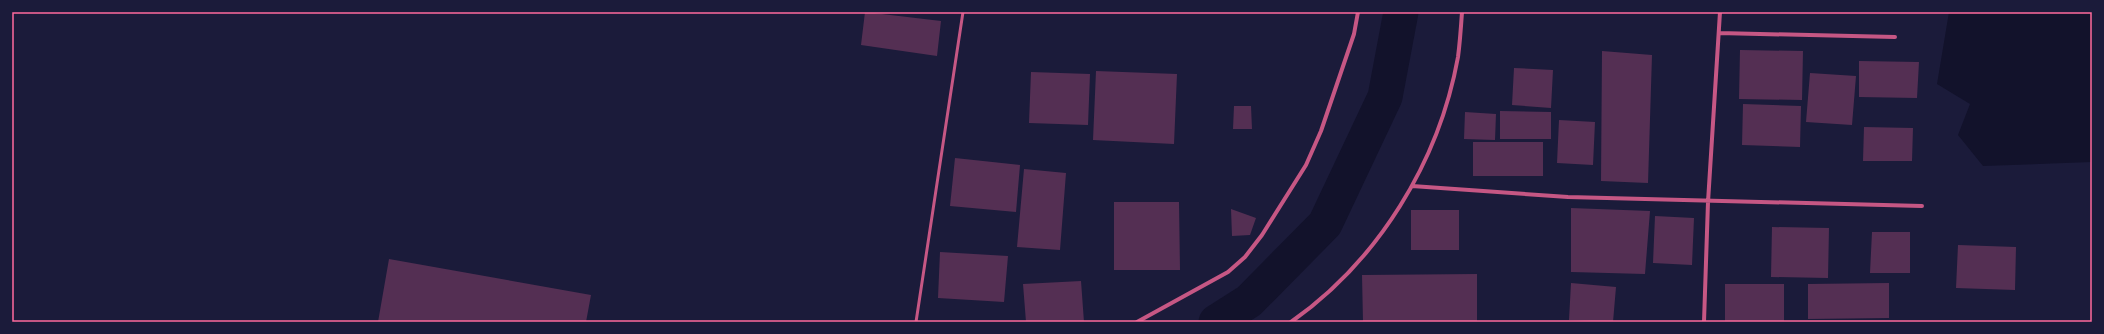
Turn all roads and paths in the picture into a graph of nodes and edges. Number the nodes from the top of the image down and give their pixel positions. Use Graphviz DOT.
graph roads {
  1 [pos="964,12"];
  2 [pos="1358,12"];
  3 [pos="1462,12"];
  4 [pos="1720,12"];
  5 [pos="1719,33"];
  6 [pos="1895,37"];
  7 [pos="1412,186"];
  8 [pos="1708,202"];
  9 [pos="1922,206"];
  10 [pos="916,322"];
  11 [pos="1137,322"];
  12 [pos="1291,322"];
  13 [pos="1704,322"];
  1 -- 10 [label="lane"];
  2 -- 11 [label="street"];
  3 -- 7 [label="street"];
  4 -- 5 [label="street"];
  5 -- 6 [label="street"];
  5 -- 8 [label="street"];
  7 -- 8 [label="street"];
  7 -- 12 [label="street"];
  8 -- 9 [label="street"];
  8 -- 13 [label="street"];
}
